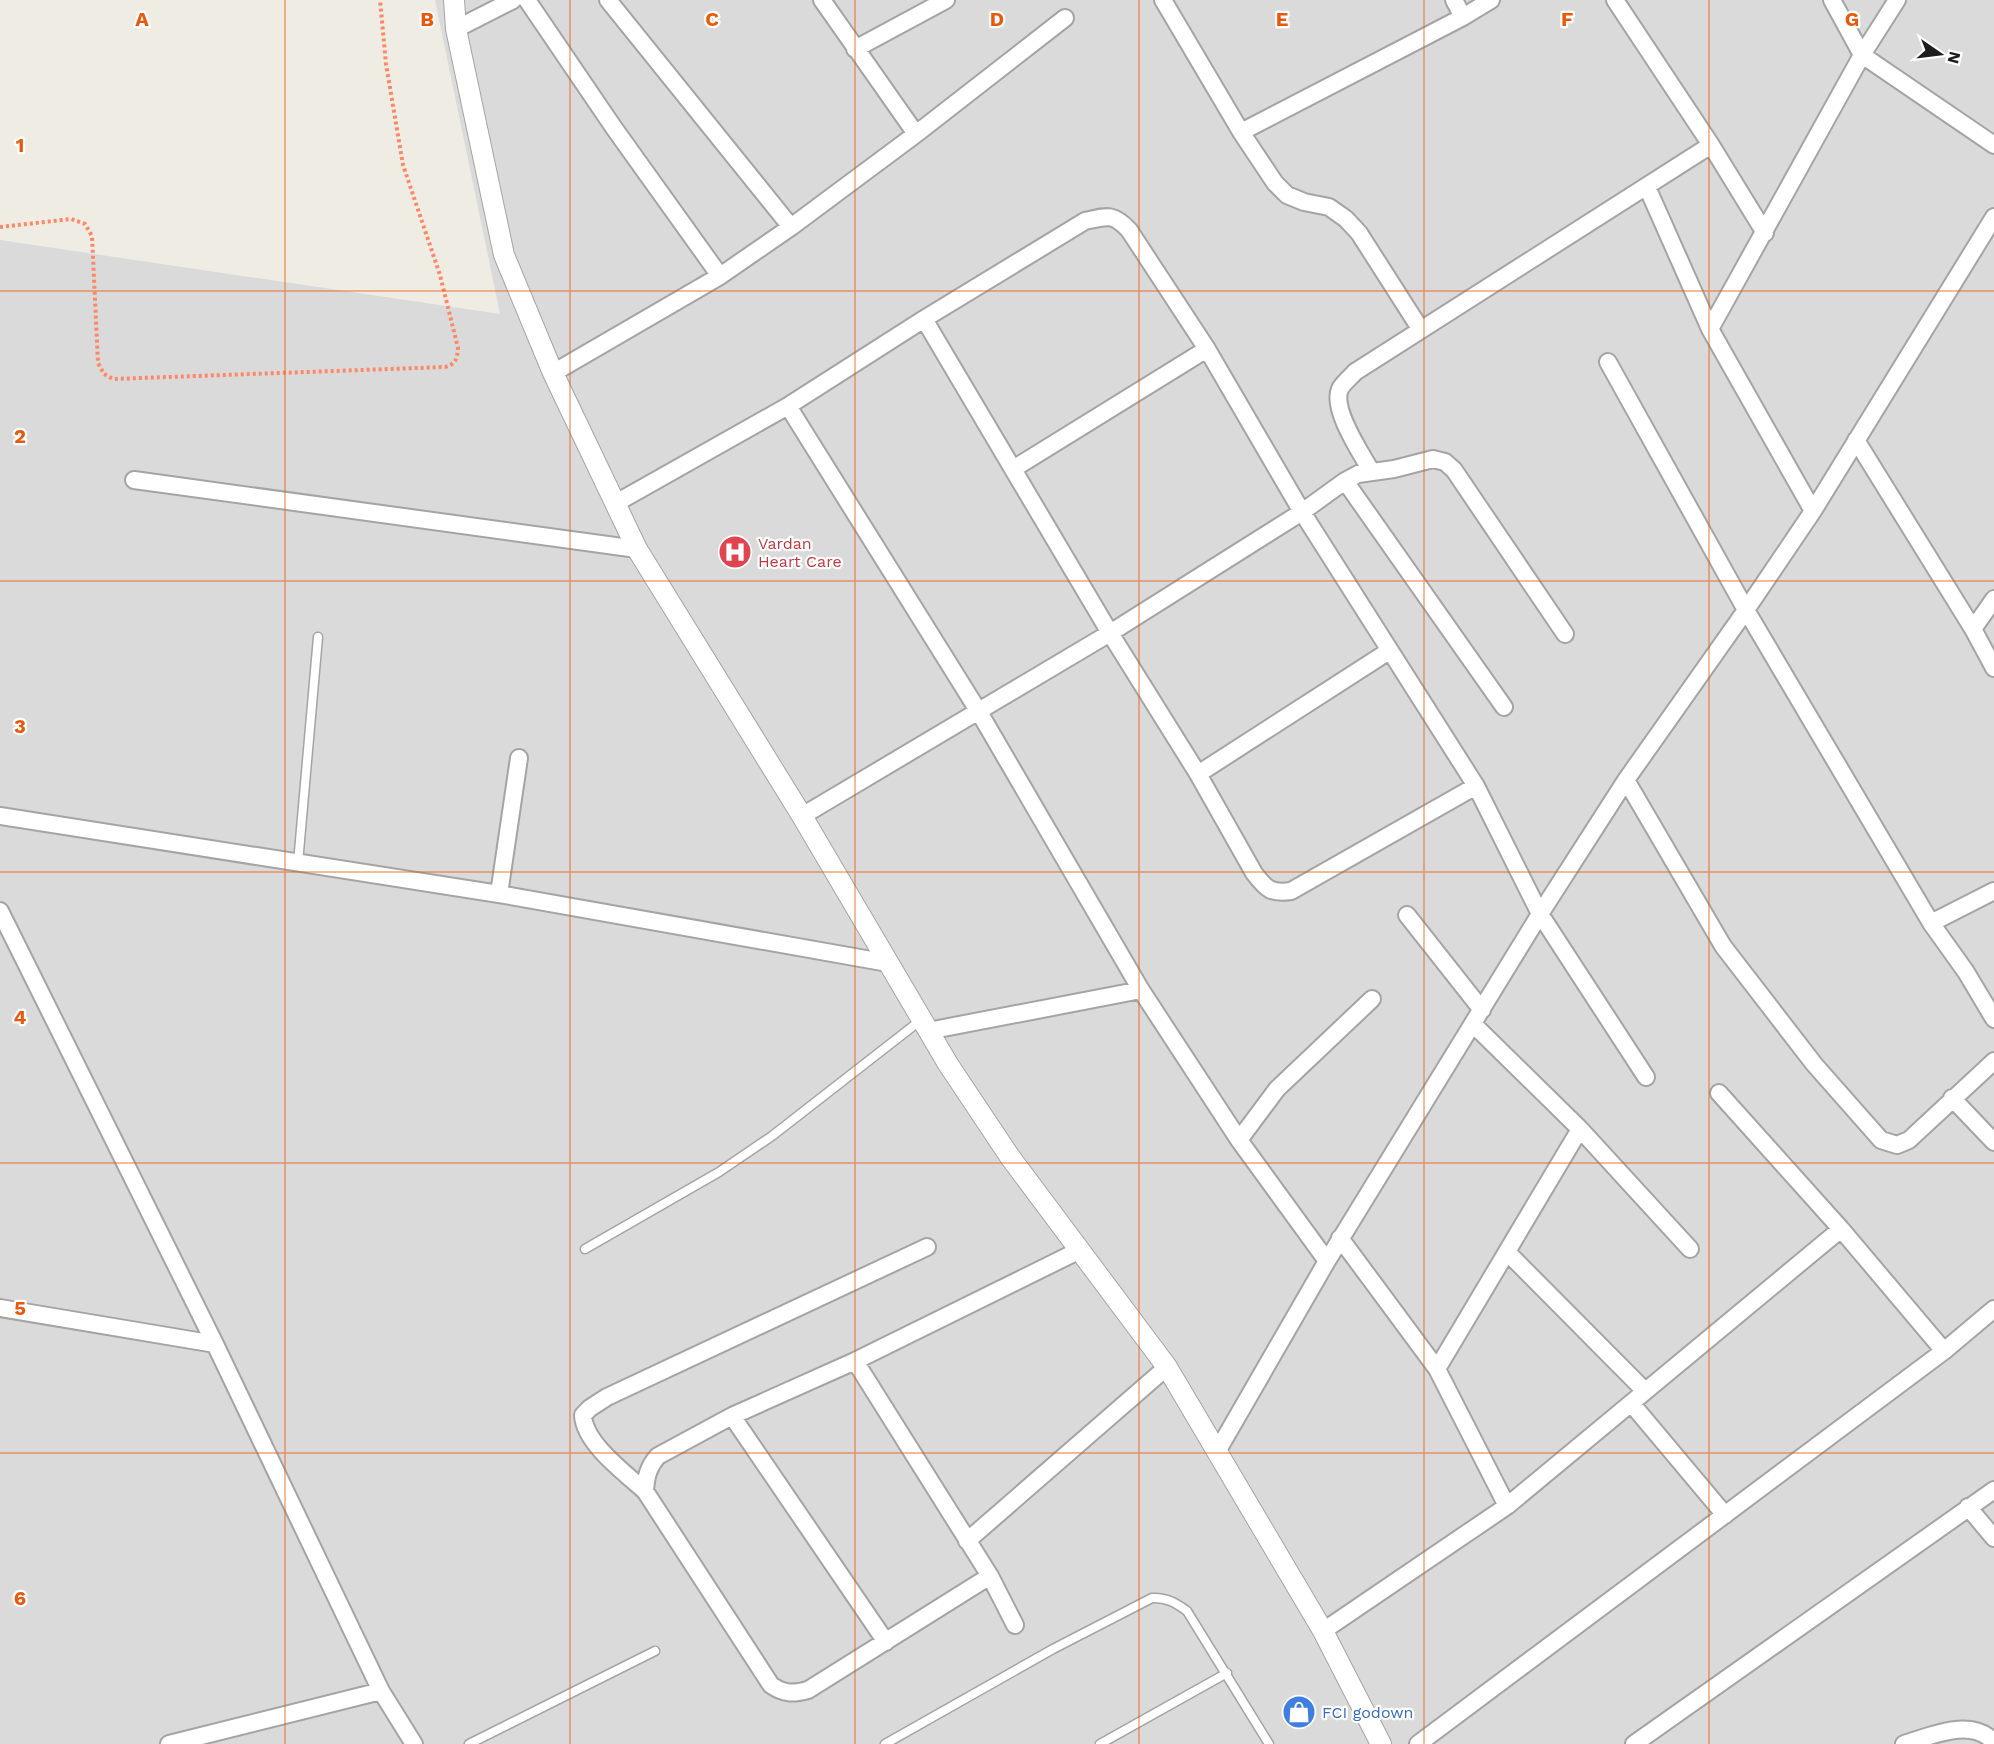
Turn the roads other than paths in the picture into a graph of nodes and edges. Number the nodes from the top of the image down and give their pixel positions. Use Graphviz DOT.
graph roads {
  1 [pos="453,0"];
  2 [pos="513,0"];
  3 [pos="527,0"];
  4 [pos="608,0"];
  5 [pos="822,0"];
  6 [pos="946,0"];
  7 [pos="1163,0"];
  8 [pos="1454,0"];
  9 [pos="1491,0"];
  10 [pos="1616,0"];
  11 [pos="1832,0"];
  12 [pos="1898,0"];
  13 [pos="1463,16"];
  14 [pos="1065,18"];
  15 [pos="456,29"];
  16 [pos="855,49"];
  17 [pos="1862,55"];
  18 [pos="1241,132"];
  19 [pos="916,134"];
  20 [pos="1711,145"];
  21 [pos="1994,145"];
  22 [pos="1647,187"];
  23 [pos="1994,217"];
  24 [pos="791,227"];
  25 [pos="1765,233"];
  26 [pos="720,276"];
  27 [pos="924,319"];
  28 [pos="1710,329"];
  29 [pos="1421,330"];
  30 [pos="1207,348"];
  31 [pos="1608,362"];
  32 [pos="553,373"];
  33 [pos="788,406"];
  34 [pos="1856,440"];
  35 [pos="1014,469"];
  36 [pos="1371,471"];
  37 [pos="134,480"];
  38 [pos="1346,481"];
  39 [pos="616,503"];
  40 [pos="1812,511"];
  41 [pos="1302,512"];
  42 [pos="637,549"];
  43 [pos="1994,599"];
  44 [pos="1746,610"];
  45 [pos="1973,629"];
  46 [pos="1110,633"];
  47 [pos="1565,634"];
  48 [pos="318,637"];
  49 [pos="1389,651"];
  50 [pos="1994,668"];
  51 [pos="1504,707"];
  52 [pos="978,712"];
  53 [pos="519,758"];
  54 [pos="1198,774"];
  55 [pos="1626,780"];
  56 [pos="1476,786"];
  57 [pos="0,816"];
  58 [pos="802,816"];
  59 [pos="298,863"];
  60 [pos="1994,891"];
  61 [pos="499,894"];
  62 [pos="0,911"];
  63 [pos="1540,914"];
  64 [pos="1407,915"];
  65 [pos="1931,923"];
  66 [pos="888,963"];
  67 [pos="1141,990"];
  68 [pos="1372,999"];
  69 [pos="1478,1017"];
  70 [pos="1994,1020"];
  71 [pos="924,1025"];
  72 [pos="1994,1061"];
  73 [pos="1646,1077"];
  74 [pos="1719,1093"];
  75 [pos="1952,1098"];
  76 [pos="1580,1129"];
  77 [pos="1239,1140"];
  78 [pos="1994,1142"];
  79 [pos="1841,1229"];
  80 [pos="1340,1238"];
  81 [pos="927,1247"];
  82 [pos="585,1249"];
  83 [pos="1690,1249"];
  84 [pos="1080,1250"];
  85 [pos="1507,1252"];
  86 [pos="1327,1261"];
  87 [pos="0,1308"];
  88 [pos="1994,1310"];
  89 [pos="215,1344"];
  90 [pos="1944,1351"];
  91 [pos="855,1362"];
  92 [pos="1167,1368"];
  93 [pos="1437,1369"];
  94 [pos="1645,1391"];
  95 [pos="1630,1403"];
  96 [pos="732,1416"];
  97 [pos="1218,1450"];
  98 [pos="1994,1490"];
  99 [pos="645,1491"];
  100 [pos="1507,1506"];
  101 [pos="1968,1507"];
  102 [pos="1725,1515"];
  103 [pos="1994,1538"];
  104 [pos="967,1541"];
  105 [pos="990,1576"];
  106 [pos="1015,1625"];
  107 [pos="1323,1631"];
  108 [pos="886,1642"];
  109 [pos="655,1651"];
  110 [pos="1227,1673"];
  111 [pos="381,1691"];
  112 [pos="1994,1742"];
  113 [pos="169,1744"];
  114 [pos="414,1744"];
  115 [pos="469,1744"];
  116 [pos="885,1744"];
  117 [pos="1100,1744"];
  118 [pos="1269,1744"];
  119 [pos="1381,1744"];
  120 [pos="1418,1744"];
  121 [pos="1634,1744"];
  122 [pos="1904,1744"];
  1 -- 15 [label="street"];
  2 -- 15 [label="street"];
  3 -- 26 [label="street"];
  4 -- 24 [label="street"];
  5 -- 16 [label="street"];
  6 -- 16 [label="street"];
  7 -- 18 [label="street"];
  8 -- 13 [label="street"];
  9 -- 13 [label="street"];
  10 -- 20 [label="street"];
  11 -- 17 [label="street"];
  12 -- 17 [label="street"];
  13 -- 18 [label="street"];
  14 -- 19 [label="street"];
  15 -- 32 [label="street"];
  16 -- 19 [label="street"];
  17 -- 21 [label="street"];
  17 -- 25 [label="street"];
  18 -- 29 [label="street"];
  19 -- 24 [label="street"];
  20 -- 22 [label="street"];
  20 -- 25 [label="street"];
  22 -- 28 [label="street"];
  22 -- 29 [label="street"];
  23 -- 34 [label="street"];
  24 -- 26 [label="street"];
  25 -- 28 [label="street"];
  26 -- 32 [label="street"];
  27 -- 30 [label="street"];
  27 -- 33 [label="street"];
  27 -- 35 [label="street"];
  28 -- 40 [label="street"];
  29 -- 36 [label="street"];
  30 -- 35 [label="street"];
  30 -- 41 [label="street"];
  31 -- 44 [label="street"];
  32 -- 39 [label="street"];
  33 -- 39 [label="street"];
  33 -- 52 [label="street"];
  34 -- 40 [label="street"];
  34 -- 45 [label="street"];
  35 -- 46 [label="street"];
  36 -- 38 [label="street"];
  36 -- 47 [label="street"];
  37 -- 42 [label="street"];
  38 -- 41 [label="street"];
  38 -- 51 [label="street"];
  39 -- 42 [label="street"];
  40 -- 44 [label="street"];
  41 -- 46 [label="street"];
  41 -- 49 [label="street"];
  42 -- 58 [label="street"];
  43 -- 45 [label="street"];
  44 -- 55 [label="street"];
  44 -- 65 [label="street"];
  45 -- 50 [label="street"];
  46 -- 52 [label="street"];
  46 -- 54 [label="street"];
  48 -- 59 [label="lane"];
  49 -- 54 [label="street"];
  49 -- 56 [label="street"];
  52 -- 58 [label="street"];
  52 -- 67 [label="street"];
  53 -- 61 [label="street"];
  54 -- 56 [label="street"];
  55 -- 63 [label="street"];
  55 -- 75 [label="street"];
  56 -- 63 [label="street"];
  57 -- 59 [label="street"];
  58 -- 66 [label="street"];
  59 -- 61 [label="street"];
  60 -- 65 [label="street"];
  61 -- 66 [label="street"];
  62 -- 89 [label="street"];
  63 -- 69 [label="street"];
  63 -- 73 [label="street"];
  64 -- 69 [label="street"];
  65 -- 70 [label="street"];
  66 -- 71 [label="street"];
  67 -- 71 [label="street"];
  67 -- 77 [label="street"];
  68 -- 77 [label="street"];
  69 -- 76 [label="street"];
  69 -- 80 [label="street"];
  71 -- 82 [label="lane"];
  71 -- 84 [label="street"];
  72 -- 75 [label="street"];
  74 -- 79 [label="street"];
  75 -- 78 [label="street"];
  76 -- 83 [label="street"];
  76 -- 85 [label="street"];
  77 -- 86 [label="street"];
  79 -- 90 [label="street"];
  79 -- 94 [label="street"];
  80 -- 86 [label="street"];
  80 -- 93 [label="street"];
  81 -- 99 [label="street"];
  84 -- 91 [label="street"];
  84 -- 92 [label="street"];
  85 -- 93 [label="street"];
  85 -- 94 [label="street"];
  86 -- 97 [label="street"];
  87 -- 89 [label="street"];
  88 -- 90 [label="street"];
  89 -- 111 [label="street"];
  90 -- 102 [label="street"];
  91 -- 96 [label="street"];
  91 -- 104 [label="street"];
  92 -- 97 [label="street"];
  92 -- 104 [label="street"];
  93 -- 100 [label="street"];
  94 -- 95 [label="street"];
  95 -- 100 [label="street"];
  95 -- 102 [label="street"];
  96 -- 99 [label="street"];
  96 -- 108 [label="street"];
  97 -- 107 [label="street"];
  98 -- 101 [label="street"];
  99 -- 108 [label="street"];
  100 -- 107 [label="street"];
  101 -- 103 [label="street"];
  101 -- 121 [label="street"];
  102 -- 120 [label="street"];
  104 -- 105 [label="street"];
  105 -- 106 [label="street"];
  105 -- 108 [label="street"];
  107 -- 119 [label="street"];
  109 -- 115 [label="lane"];
  110 -- 116 [label="lane"];
  110 -- 117 [label="lane"];
  110 -- 118 [label="lane"];
  111 -- 113 [label="street"];
  111 -- 114 [label="street"];
  112 -- 122 [label="street"];
}
